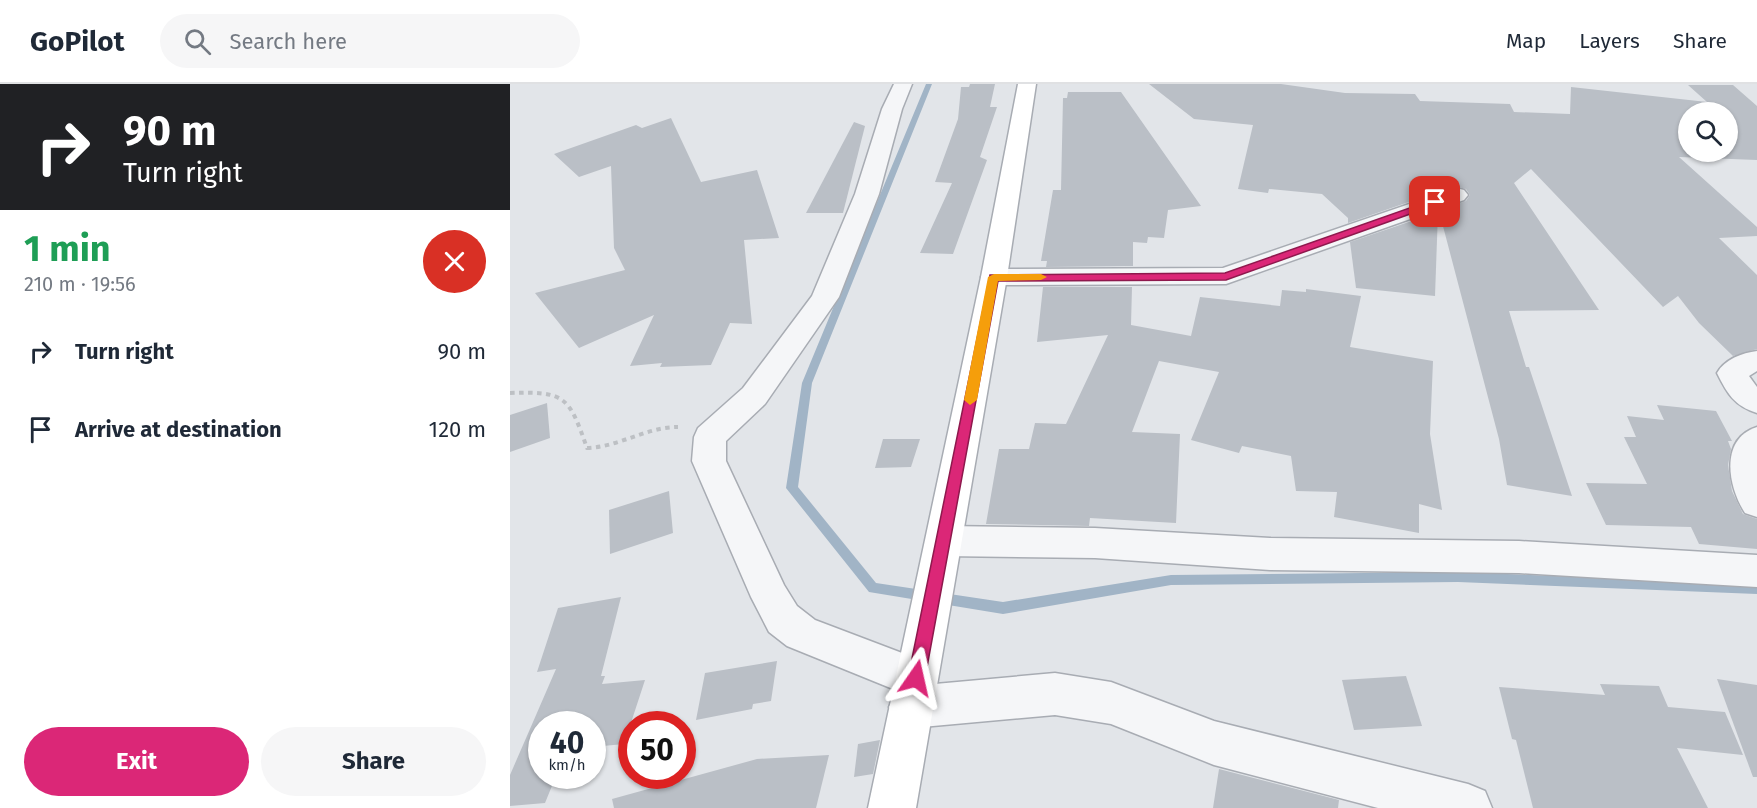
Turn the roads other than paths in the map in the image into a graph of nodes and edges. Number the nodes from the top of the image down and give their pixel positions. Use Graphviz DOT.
graph roads {
  1 [pos="903,84"];
  2 [pos="1027,84"];
  3 [pos="1456,195"];
  4 [pos="994,277"];
  5 [pos="1757,362"];
  6 [pos="1757,402"];
  7 [pos="1757,439"];
  8 [pos="1757,503"];
  9 [pos="943,545"];
  10 [pos="1757,571"];
  11 [pos="915,684"];
  12 [pos="892,808"];
  13 [pos="1468,808"];
  1 -- 11 [label="street"];
  2 -- 4 [label="main road"];
  3 -- 4 [label="street"];
  4 -- 9 [label="main road"];
  5 -- 6 [label="street"];
  7 -- 8 [label="street"];
  9 -- 10 [label="street"];
  9 -- 11 [label="main road"];
  11 -- 12 [label="main road"];
  11 -- 13 [label="street"];
}
